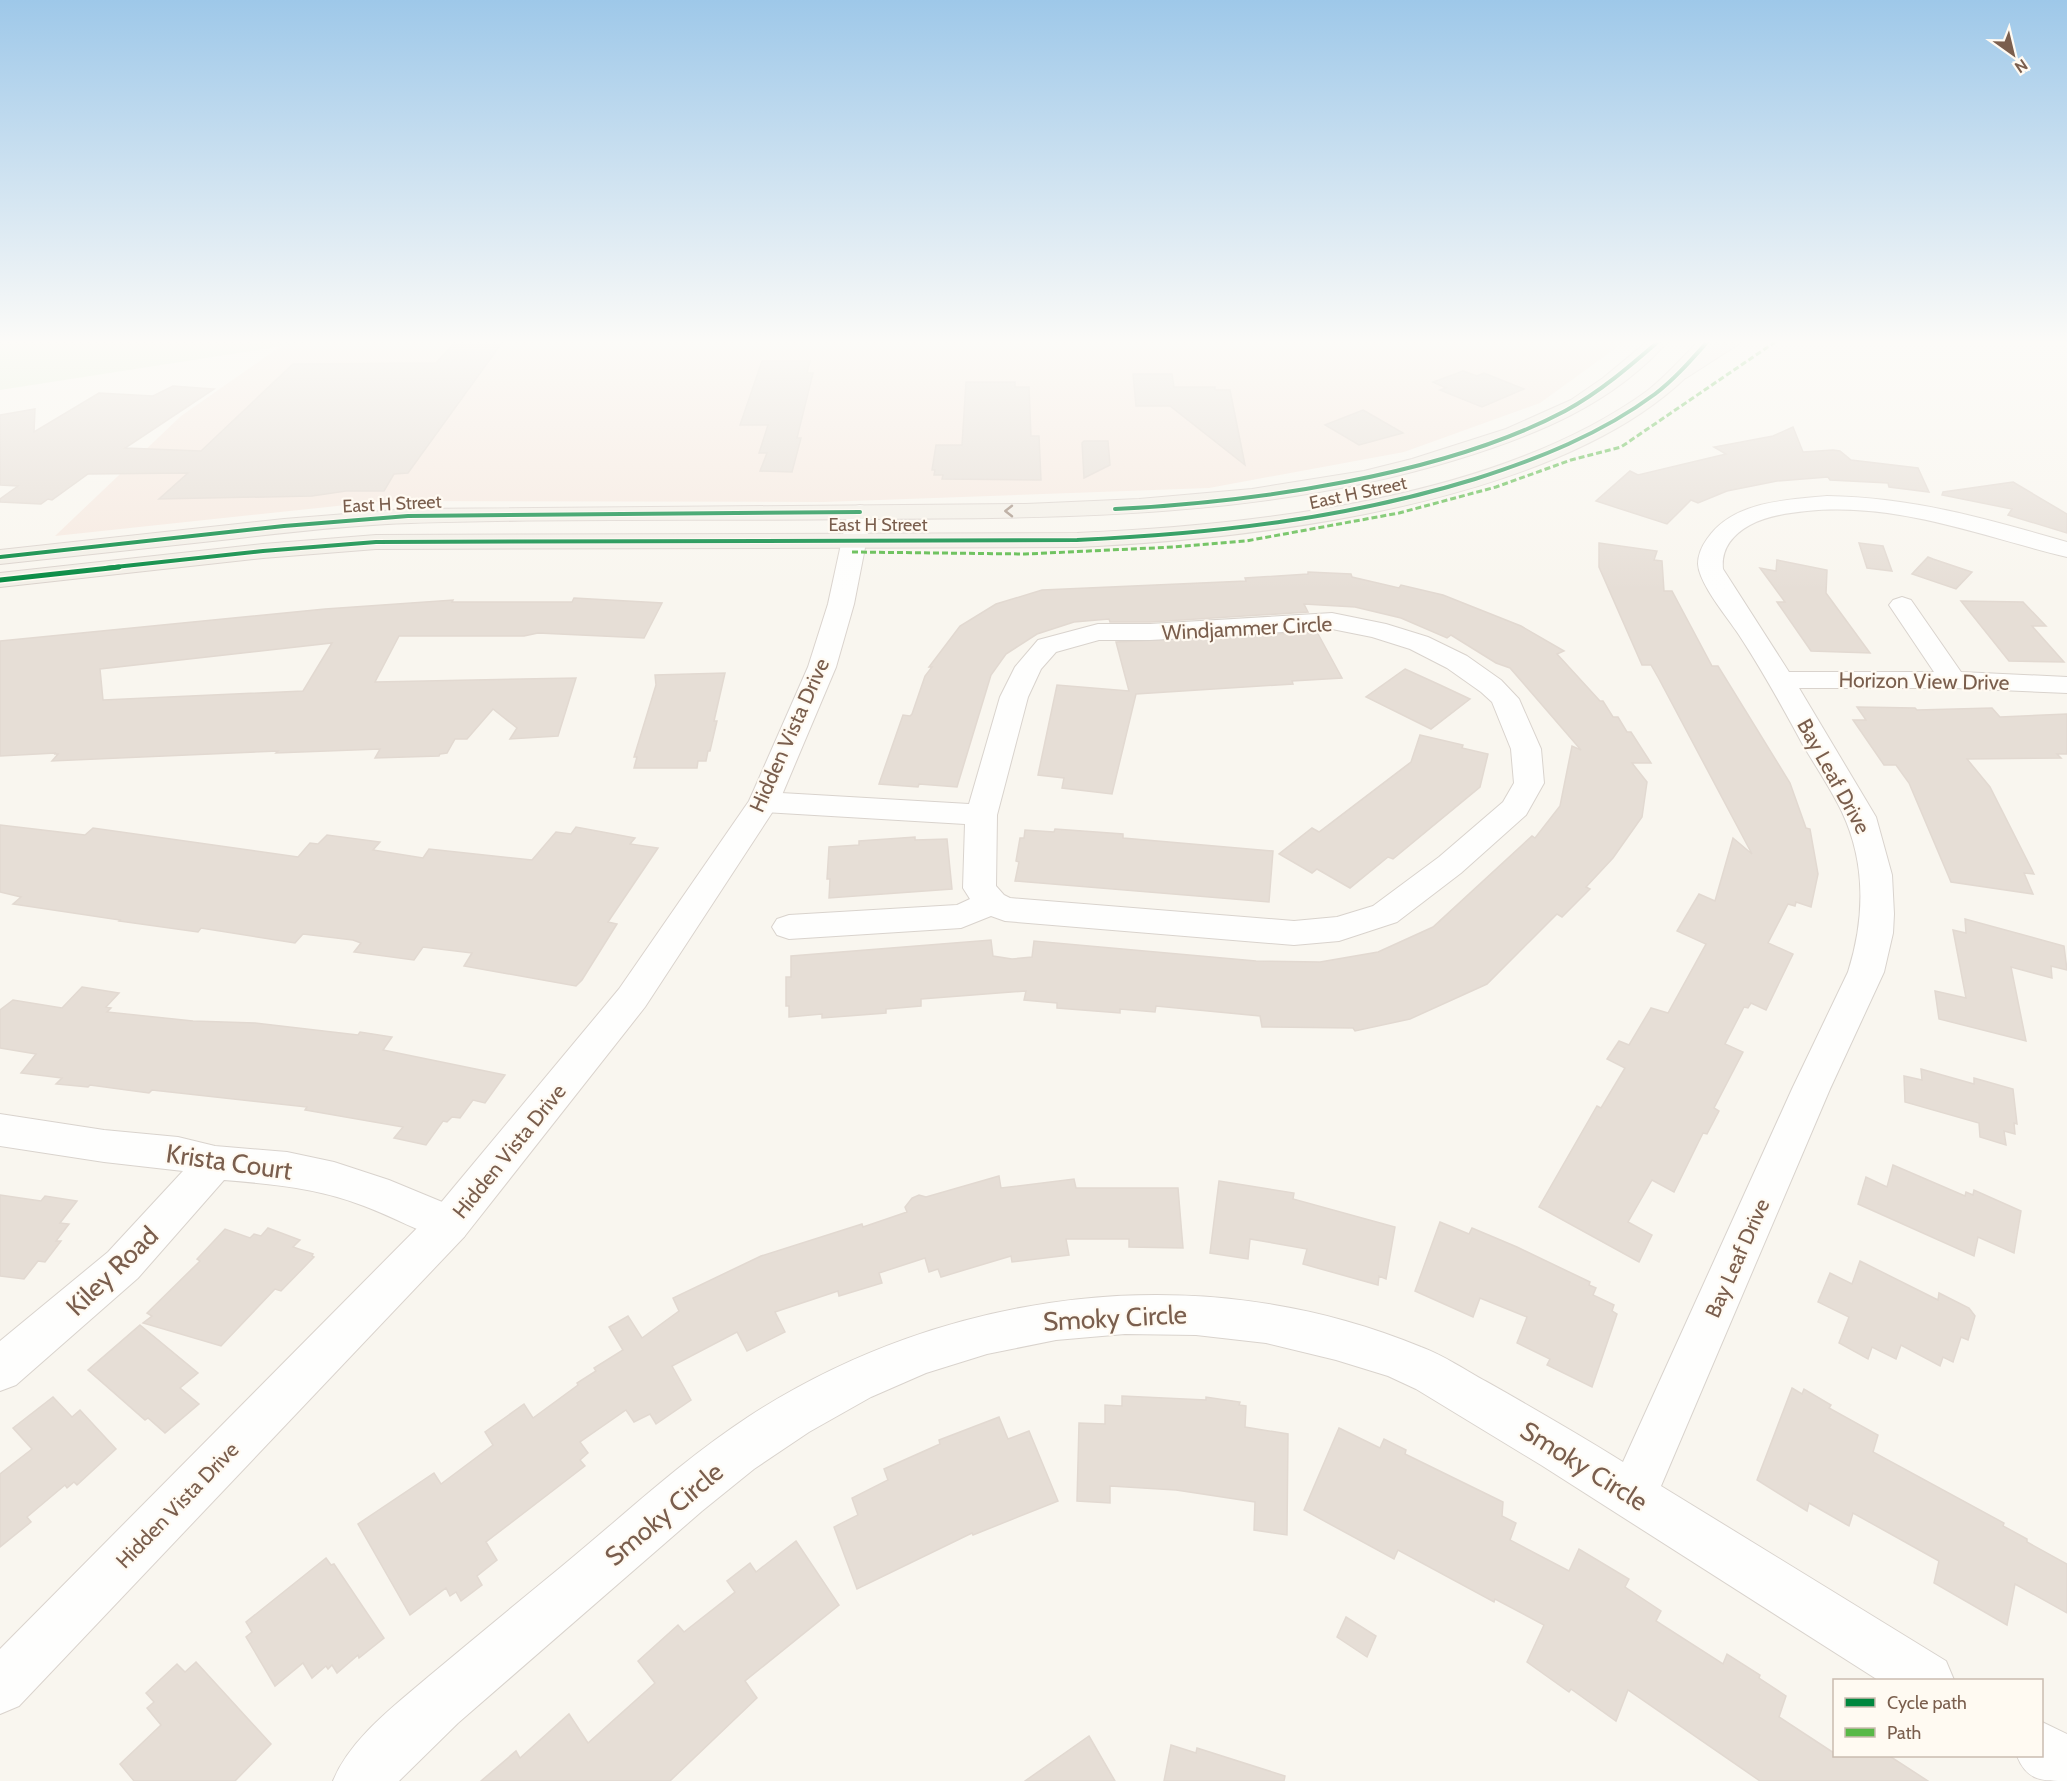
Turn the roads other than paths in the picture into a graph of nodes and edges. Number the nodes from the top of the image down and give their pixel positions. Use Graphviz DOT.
graph roads {
  1 [pos="1535,423"];
  2 [pos="1611,423"];
  3 [pos="860,512"];
  4 [pos="855,540"];
  5 [pos="2067,550"];
  6 [pos="0,557"];
  7 [pos="0,580"];
  8 [pos="1902,605"];
  9 [pos="1780,680"];
  10 [pos="1953,680"];
  11 [pos="2067,686"];
  12 [pos="764,802"];
  13 [pos="981,815"];
  14 [pos="992,903"];
  15 [pos="789,927"];
  16 [pos="0,1130"];
  17 [pos="215,1163"];
  18 [pos="449,1224"];
  19 [pos="0,1370"];
  20 [pos="1633,1495"];
  21 [pos="1924,1679"];
  22 [pos="0,1687"];
  23 [pos="2043,1751"];
  24 [pos="2067,1765"];
  25 [pos="361,1781"];
  1 -- 3 [label="main road, East H Street, one-way"];
  2 -- 4 [label="main road, East H Street"];
  3 -- 4 [label="street, Hidden Vista Drive"];
  3 -- 6 [label="main road, East H Street"];
  4 -- 7 [label="main road, East H Street"];
  4 -- 12 [label="street, Hidden Vista Drive"];
  5 -- 9 [label="street, Bay Leaf Drive"];
  8 -- 10 [label="street"];
  9 -- 10 [label="street, Horizon View Drive"];
  9 -- 20 [label="street, Bay Leaf Drive"];
  10 -- 11 [label="street, Horizon View Drive"];
  12 -- 13 [label="street"];
  12 -- 18 [label="street, Hidden Vista Drive"];
  13 -- 14 [label="street, Windjammer Circle"];
  13 -- 14 [label="street, Windjammer Circle"];
  14 -- 15 [label="street"];
  16 -- 17 [label="street, Krista Court"];
  17 -- 18 [label="street, Krista Court"];
  17 -- 19 [label="street, Kiley Road"];
  18 -- 22 [label="street, Hidden Vista Drive"];
  20 -- 21 [label="street, Smoky Circle"];
  20 -- 25 [label="street, Smoky Circle"];
  23 -- 24 [label="street"];
}
